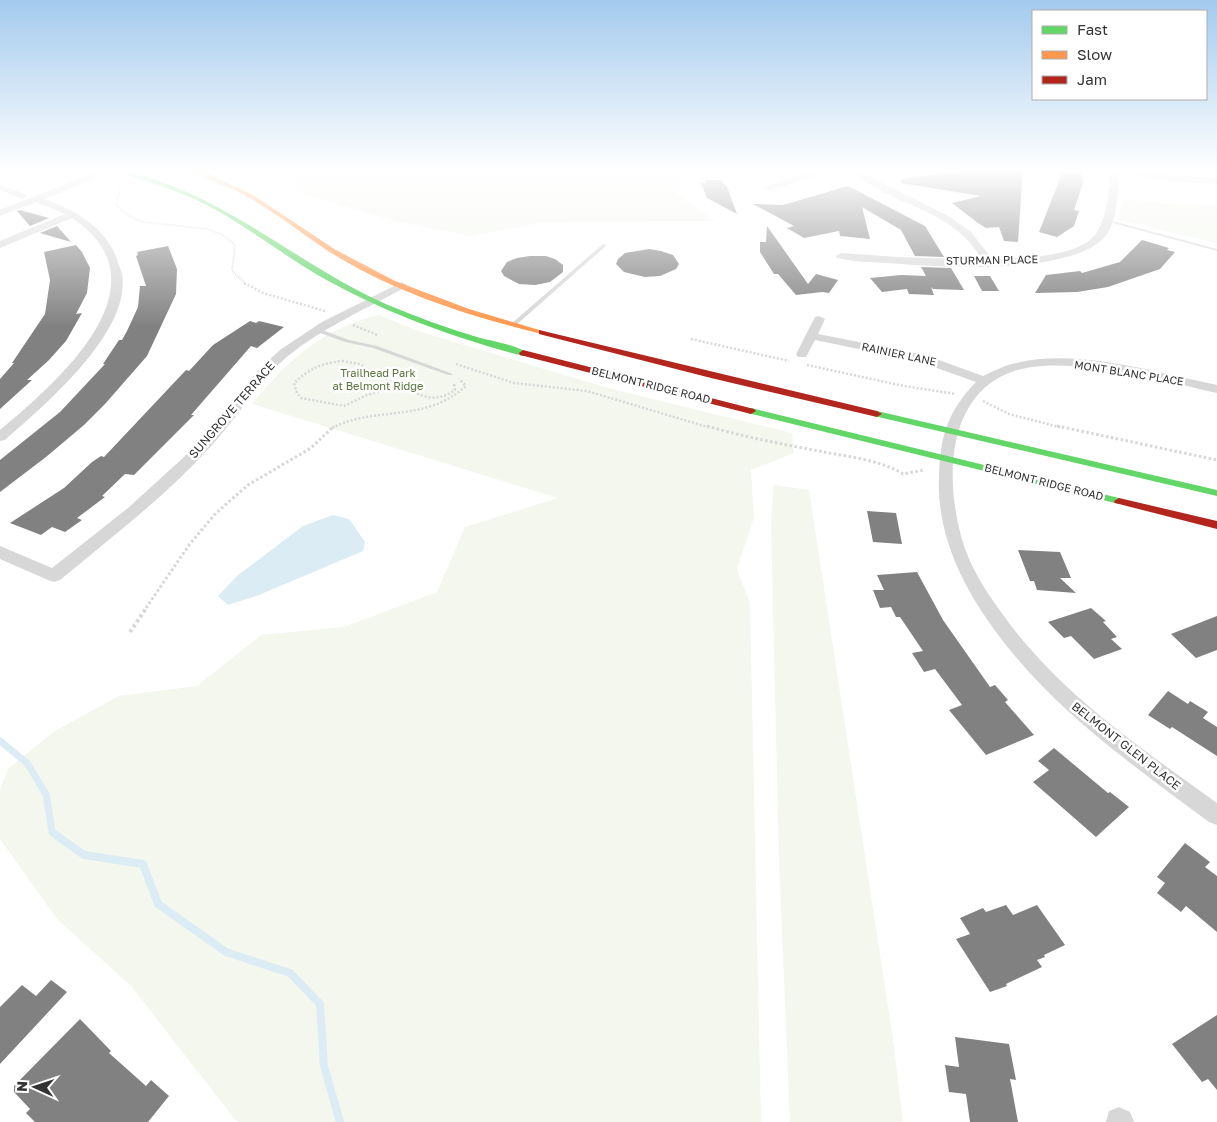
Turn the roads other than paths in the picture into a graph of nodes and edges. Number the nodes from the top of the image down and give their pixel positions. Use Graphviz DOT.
graph roads {
  1 [pos="56,221"];
  2 [pos="85,221"];
  3 [pos="237,221"];
  4 [pos="287,221"];
  5 [pos="950,221"];
  6 [pos="1106,221"];
  7 [pos="1112,221"];
  8 [pos="0,245"];
  9 [pos="605,245"];
  10 [pos="1217,250"];
  11 [pos="841,256"];
  12 [pos="989,262"];
  13 [pos="402,285"];
  14 [pos="372,301"];
  15 [pos="819,319"];
  16 [pos="513,325"];
  17 [pos="317,330"];
  18 [pos="810,336"];
  19 [pos="802,354"];
  20 [pos="448,374"];
  21 [pos="984,381"];
  22 [pos="1217,389"];
  23 [pos="951,430"];
  24 [pos="0,438"];
  25 [pos="947,458"];
  26 [pos="1217,493"];
  27 [pos="1217,525"];
  28 [pos="0,552"];
  29 [pos="1217,815"];
  1 -- 8 [label="street"];
  2 -- 24 [label="street"];
  3 -- 14 [label="main road, BELMONT RIDGE ROAD"];
  4 -- 13 [label="main road, BELMONT RIDGE ROAD"];
  5 -- 12 [label="street"];
  6 -- 12 [label="street, STURMAN PLACE"];
  7 -- 10 [label="lane"];
  9 -- 16 [label="lane"];
  11 -- 12 [label="street, STURMAN PLACE"];
  13 -- 14 [label="street, SUNGROVE TERRACE"];
  13 -- 16 [label="main road, BELMONT RIDGE ROAD"];
  14 -- 17 [label="street, SUNGROVE TERRACE"];
  14 -- 25 [label="main road, BELMONT RIDGE ROAD"];
  15 -- 18 [label="street"];
  16 -- 23 [label="main road, BELMONT RIDGE ROAD"];
  17 -- 20 [label="lane"];
  17 -- 28 [label="street, SUNGROVE TERRACE"];
  18 -- 19 [label="street"];
  18 -- 21 [label="street, RAINIER LANE"];
  21 -- 22 [label="street, MONT BLANC PLACE"];
  21 -- 23 [label="street, MONT BLANC PLACE"];
  23 -- 25 [label="street, BELMONT GLEN PLACE"];
  23 -- 26 [label="main road, BELMONT RIDGE ROAD"];
  25 -- 27 [label="main road, BELMONT RIDGE ROAD"];
  25 -- 29 [label="street, BELMONT GLEN PLACE"];
}
